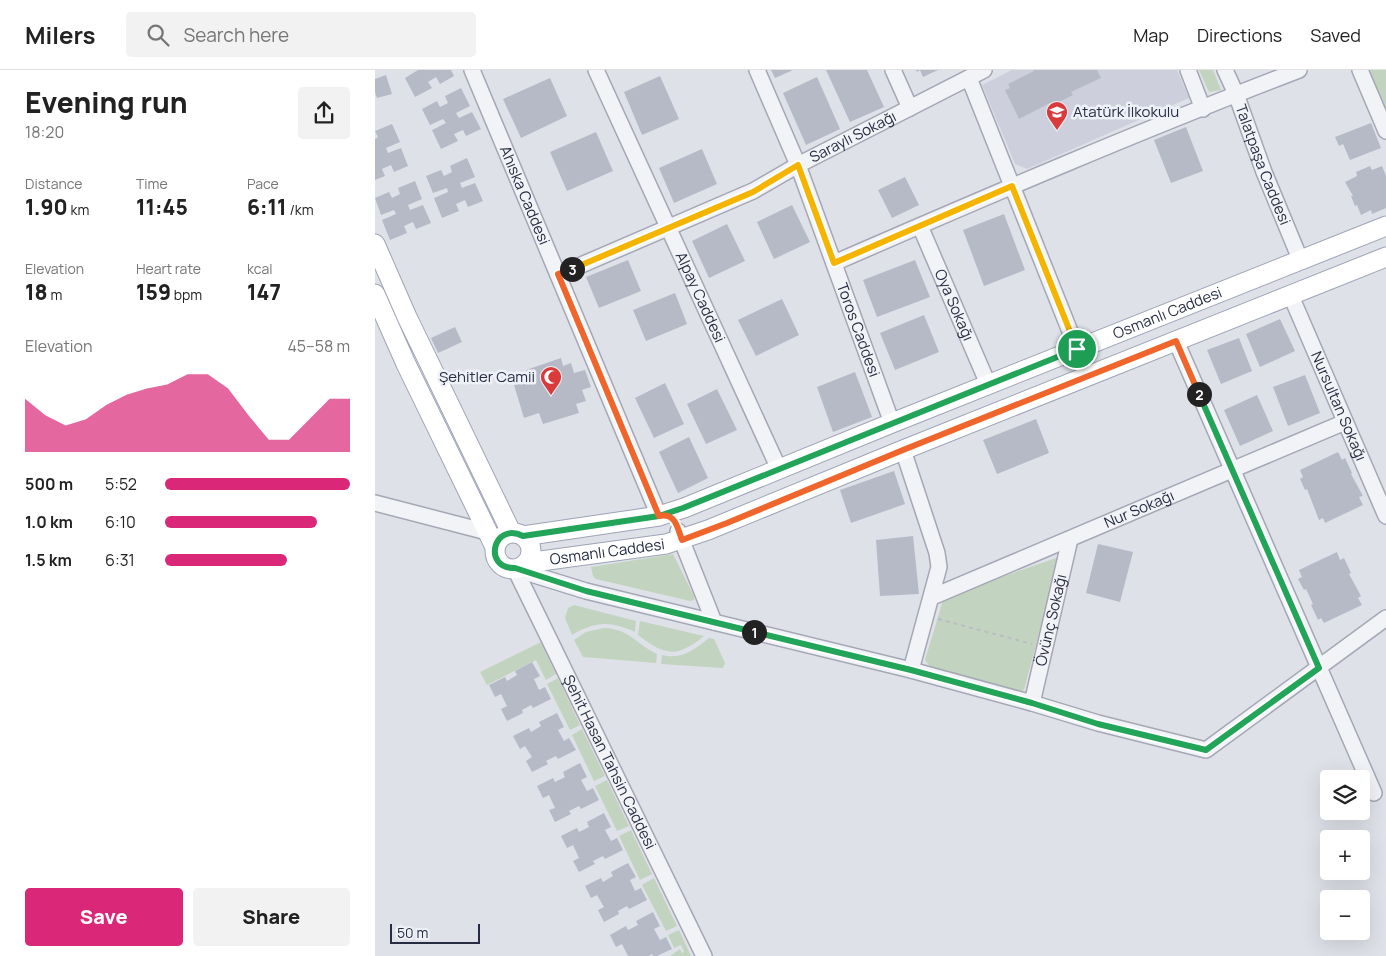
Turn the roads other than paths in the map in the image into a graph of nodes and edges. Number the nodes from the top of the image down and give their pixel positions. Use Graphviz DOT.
graph roads {
  1 [pos="472,70"];
  2 [pos="596,70"];
  3 [pos="757,70"];
  4 [pos="893,70"];
  5 [pos="984,70"];
  6 [pos="1188,70"];
  7 [pos="1225,70"];
  8 [pos="1299,70"];
  9 [pos="1360,70"];
  10 [pos="969,78"];
  11 [pos="1236,94"];
  12 [pos="910,108"];
  13 [pos="1203,109"];
  14 [pos="1386,131"];
  15 [pos="798,165"];
  16 [pos="1012,186"];
  17 [pos="920,226"];
  18 [pos="1386,226"];
  19 [pos="668,228"];
  20 [pos="375,244"];
  21 [pos="1386,257"];
  22 [pos="1300,259"];
  23 [pos="834,263"];
  24 [pos="558,274"];
  25 [pos="375,294"];
  26 [pos="1291,296"];
  27 [pos="1176,341"];
  28 [pos="1077,349"];
  29 [pos="988,384"];
  30 [pos="1345,422"];
  31 [pos="892,423"];
  32 [pos="903,450"];
  33 [pos="779,470"];
  34 [pos="1233,470"];
  35 [pos="375,503"];
  36 [pos="659,516"];
  37 [pos="1386,516"];
  38 [pos="517,534"];
  39 [pos="675,538"];
  40 [pos="1070,539"];
  41 [pos="491,540"];
  42 [pos="521,566"];
  43 [pos="932,597"];
  44 [pos="1386,618"];
  45 [pos="714,622"];
  46 [pos="1319,668"];
  47 [pos="911,670"];
  48 [pos="1032,703"];
  49 [pos="1374,793"];
  50 [pos="704,956"];
  1 -- 24 [label="street, Ahıska Caddesi"];
  2 -- 19 [label="street, Alpay Caddesi"];
  3 -- 15 [label="street, Toros Caddesi"];
  4 -- 12 [label="street"];
  5 -- 10 [label="street, Saraylı Sokağı"];
  6 -- 13 [label="street"];
  7 -- 11 [label="street, Talatpaşa Caddesi"];
  8 -- 11 [label="street"];
  9 -- 14 [label="street"];
  10 -- 12 [label="street, Saraylı Sokağı"];
  10 -- 16 [label="street"];
  11 -- 13 [label="street"];
  11 -- 22 [label="street, Talatpaşa Caddesi"];
  12 -- 15 [label="street, Saraylı Sokağı"];
  13 -- 16 [label="street"];
  15 -- 19 [label="street, Saraylı Sokağı"];
  15 -- 23 [label="street, Toros Caddesi"];
  16 -- 17 [label="street"];
  16 -- 28 [label="street"];
  17 -- 23 [label="street"];
  17 -- 29 [label="street, Oya Sokağı"];
  18 -- 22 [label="main road, Osmanlı Caddesi"];
  19 -- 24 [label="street, Saraylı Sokağı"];
  19 -- 33 [label="street, Alpay Caddesi"];
  20 -- 38 [label="main road"];
  21 -- 26 [label="main road, Osmanlı Caddesi"];
  22 -- 28 [label="main road, Osmanlı Caddesi"];
  23 -- 31 [label="street, Toros Caddesi"];
  24 -- 36 [label="street, Ahıska Caddesi"];
  25 -- 41 [label="main road"];
  26 -- 27 [label="main road, Osmanlı Caddesi"];
  26 -- 30 [label="street, Nursultan Sokağı"];
  27 -- 32 [label="main road, Osmanlı Caddesi"];
  27 -- 34 [label="street"];
  28 -- 29 [label="main road, Osmanlı Caddesi"];
  29 -- 31 [label="main road, Osmanlı Caddesi"];
  30 -- 34 [label="street, Nur Sokağı"];
  30 -- 37 [label="street, Nursultan Sokağı"];
  31 -- 33 [label="main road, Osmanlı Caddesi"];
  32 -- 39 [label="main road, Osmanlı Caddesi"];
  32 -- 43 [label="street"];
  33 -- 36 [label="main road, Osmanlı Caddesi"];
  34 -- 40 [label="street, Nur Sokağı"];
  34 -- 46 [label="street"];
  35 -- 41 [label="street"];
  36 -- 38 [label="main road, Osmanlı Caddesi"];
  36 -- 39 [label="main road"];
  38 -- 41 [label="main road"];
  38 -- 42 [label="main road"];
  39 -- 42 [label="main road, Osmanlı Caddesi"];
  39 -- 45 [label="street"];
  40 -- 43 [label="street, Nur Sokağı"];
  40 -- 48 [label="street, Övünç Sokağı"];
  41 -- 42 [label="main road"];
  42 -- 45 [label="street"];
  42 -- 50 [label="street, Şehit Hasan Tahsin Caddesi"];
  43 -- 47 [label="street"];
  44 -- 46 [label="street"];
  45 -- 47 [label="street"];
  46 -- 48 [label="street"];
  46 -- 49 [label="street"];
  47 -- 48 [label="street"];
}
